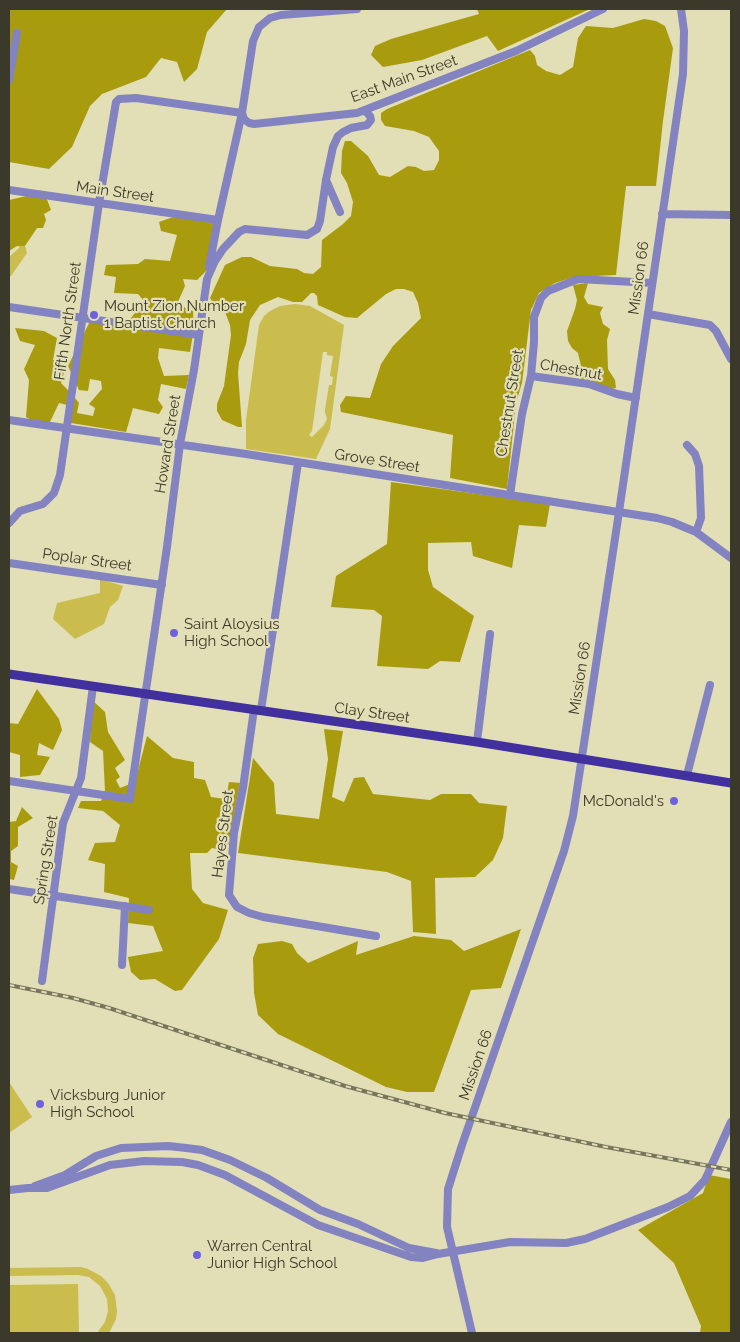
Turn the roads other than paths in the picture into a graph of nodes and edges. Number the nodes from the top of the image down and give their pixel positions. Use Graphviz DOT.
graph roads {
  1 [pos="357,9"];
  2 [pos="603,9"];
  3 [pos="681,9"];
  4 [pos="17,33"];
  5 [pos="9,80"];
  6 [pos="119,98"];
  7 [pos="365,110"];
  8 [pos="242,113"];
  9 [pos="326,180"];
  10 [pos="9,190"];
  11 [pos="99,203"];
  12 [pos="340,212"];
  13 [pos="662,214"];
  14 [pos="731,215"];
  15 [pos="218,220"];
  16 [pos="207,279"];
  17 [pos="652,283"];
  18 [pos="9,307"];
  19 [pos="648,314"];
  20 [pos="82,318"];
  21 [pos="199,335"];
  22 [pos="731,359"];
  23 [pos="531,376"];
  24 [pos="636,398"];
  25 [pos="9,420"];
  26 [pos="67,429"];
  27 [pos="180,444"];
  28 [pos="687,445"];
  29 [pos="298,463"];
  30 [pos="510,495"];
  31 [pos="619,512"];
  32 [pos="9,523"];
  33 [pos="696,532"];
  34 [pos="731,558"];
  35 [pos="9,563"];
  36 [pos="162,585"];
  37 [pos="490,634"];
  38 [pos="9,674"];
  39 [pos="710,685"];
  40 [pos="93,686"];
  41 [pos="146,694"];
  42 [pos="257,710"];
  43 [pos="477,742"];
  44 [pos="582,760"];
  45 [pos="687,775"];
  46 [pos="9,782"];
  47 [pos="731,783"];
  48 [pos="76,791"];
  49 [pos="9,889"];
  50 [pos="53,896"];
  51 [pos="125,906"];
  52 [pos="149,910"];
  53 [pos="376,936"];
  54 [pos="122,965"];
  55 [pos="42,981"];
  56 [pos="731,1122"];
  57 [pos="28,1188"];
  58 [pos="9,1190"];
  59 [pos="452,1252"];
  60 [pos="438,1254"];
  61 [pos="472,1333"];
  1 -- 8 [label="street"];
  2 -- 7 [label="street, East Main Street"];
  3 -- 13 [label="street, Mission 66"];
  4 -- 5 [label="street"];
  6 -- 8 [label="street, East Main Street"];
  6 -- 11 [label="street, Fifth North Street"];
  7 -- 8 [label="street, East Main Street"];
  7 -- 9 [label="street, Howard Street"];
  8 -- 15 [label="street"];
  9 -- 12 [label="street"];
  9 -- 16 [label="street, Howard Street"];
  10 -- 11 [label="street, Main Street"];
  11 -- 15 [label="street, Main Street"];
  11 -- 20 [label="street, Fifth North Street"];
  13 -- 14 [label="street"];
  13 -- 17 [label="street, Mission 66"];
  15 -- 16 [label="street"];
  16 -- 21 [label="street, Howard Street"];
  17 -- 19 [label="street, Mission 66"];
  17 -- 23 [label="street, Chestnut Street"];
  18 -- 20 [label="street"];
  19 -- 22 [label="street"];
  19 -- 24 [label="street, Mission 66"];
  20 -- 21 [label="street"];
  20 -- 26 [label="street, Fifth North Street"];
  21 -- 27 [label="street, Howard Street"];
  23 -- 24 [label="street, Chestnut"];
  23 -- 30 [label="street, Chestnut Street"];
  24 -- 31 [label="street, Mission 66"];
  25 -- 26 [label="street, Grove Street"];
  26 -- 27 [label="street, Grove Street"];
  26 -- 32 [label="street, Fifth North Street"];
  27 -- 29 [label="street, Grove Street"];
  27 -- 36 [label="street, Howard Street"];
  28 -- 33 [label="street"];
  29 -- 30 [label="street, Grove Street"];
  29 -- 42 [label="street, Hayes Street"];
  30 -- 31 [label="street, Grove Street"];
  31 -- 33 [label="street, Grove Street"];
  31 -- 44 [label="street, Mission 66"];
  33 -- 34 [label="street, Grove Street"];
  35 -- 36 [label="street, Poplar Street"];
  36 -- 41 [label="street, Howard Street"];
  37 -- 43 [label="street"];
  38 -- 40 [label="main road, Clay Street"];
  39 -- 45 [label="street"];
  40 -- 41 [label="main road, Clay Street"];
  40 -- 48 [label="street, Spring Street"];
  41 -- 42 [label="main road, Clay Street"];
  41 -- 48 [label="street, Howard Street"];
  42 -- 43 [label="main road, Clay Street"];
  42 -- 53 [label="street, Hayes Street"];
  43 -- 44 [label="main road, Clay Street"];
  44 -- 45 [label="main road, Clay Street"];
  44 -- 59 [label="street, Mission 66"];
  45 -- 47 [label="main road, Clay Street"];
  46 -- 48 [label="street"];
  48 -- 50 [label="street, Spring Street"];
  49 -- 50 [label="street"];
  50 -- 51 [label="street"];
  50 -- 55 [label="street, Spring Street"];
  51 -- 52 [label="street"];
  51 -- 54 [label="street"];
  56 -- 59 [label="street"];
  57 -- 58 [label="street"];
  57 -- 60 [label="street"];
  57 -- 60 [label="street"];
  59 -- 60 [label="street"];
  59 -- 61 [label="street, Mission 66"];
}
